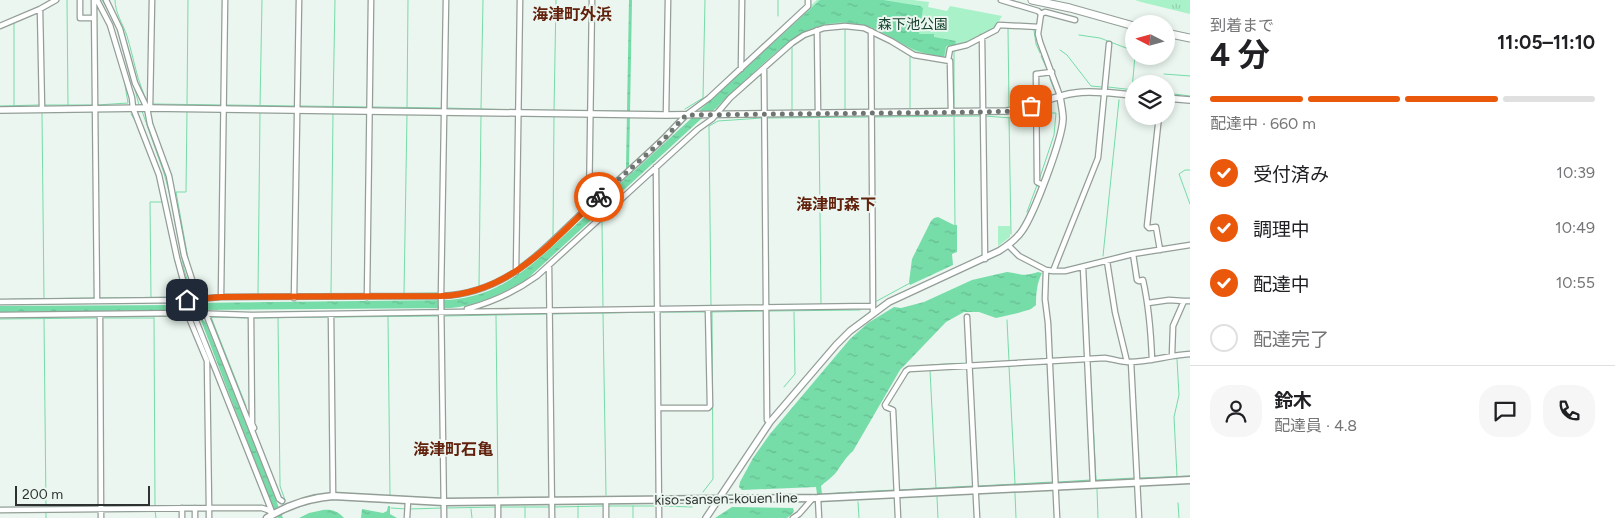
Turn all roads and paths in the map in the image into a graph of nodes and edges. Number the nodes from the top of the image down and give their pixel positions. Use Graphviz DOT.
graph roads {
  1 [pos="56,0"];
  2 [pos="80,0"];
  3 [pos="95,0"];
  4 [pos="106,0"];
  5 [pos="152,0"];
  6 [pos="225,0"];
  7 [pos="299,0"];
  8 [pos="371,0"];
  9 [pos="446,0"];
  10 [pos="520,0"];
  11 [pos="592,0"];
  12 [pos="668,0"];
  13 [pos="742,0"];
  14 [pos="808,0"];
  15 [pos="1001,0"];
  16 [pos="1032,0"];
  17 [pos="40,9"];
  18 [pos="1041,14"];
  19 [pos="94,18"];
  20 [pos="1075,20"];
  21 [pos="1125,23"];
  22 [pos="0,26"];
  23 [pos="1039,28"];
  24 [pos="817,30"];
  25 [pos="871,31"];
  26 [pos="1175,35"];
  27 [pos="982,37"];
  28 [pos="1190,38"];
  29 [pos="1109,44"];
  30 [pos="948,60"];
  31 [pos="764,68"];
  32 [pos="741,69"];
  33 [pos="1052,72"];
  34 [pos="1104,94"];
  35 [pos="1125,95"];
  36 [pos="1060,96"];
  37 [pos="1175,99"];
  38 [pos="1190,100"];
  39 [pos="1036,105"];
  40 [pos="134,108"];
  41 [pos="148,108"];
  42 [pos="42,109"];
  43 [pos="94,109"];
  44 [pos="224,109"];
  45 [pos="0,110"];
  46 [pos="297,110"];
  47 [pos="370,111"];
  48 [pos="444,112"];
  49 [pos="953,112"];
  50 [pos="983,112"];
  51 [pos="518,113"];
  52 [pos="871,113"];
  53 [pos="591,114"];
  54 [pos="818,114"];
  55 [pos="666,115"];
  56 [pos="688,115"];
  57 [pos="715,115"];
  58 [pos="764,115"];
  59 [pos="149,116"];
  60 [pos="1158,125"];
  61 [pos="656,167"];
  62 [pos="1043,185"];
  63 [pos="175,191"];
  64 [pos="589,207"];
  65 [pos="1008,245"];
  66 [pos="1190,245"];
  67 [pos="1160,250"];
  68 [pos="1133,254"];
  69 [pos="984,258"];
  70 [pos="1107,261"];
  71 [pos="549,266"];
  72 [pos="1083,267"];
  73 [pos="1046,270"];
  74 [pos="1053,271"];
  75 [pos="516,272"];
  76 [pos="221,297"];
  77 [pos="367,297"];
  78 [pos="441,297"];
  79 [pos="197,298"];
  80 [pos="294,298"];
  81 [pos="188,300"];
  82 [pos="97,301"];
  83 [pos="1184,301"];
  84 [pos="1190,301"];
  85 [pos="0,302"];
  86 [pos="1148,303"];
  87 [pos="766,308"];
  88 [pos="657,309"];
  89 [pos="708,309"];
  90 [pos="873,310"];
  91 [pos="442,311"];
  92 [pos="460,311"];
  93 [pos="550,311"];
  94 [pos="190,312"];
  95 [pos="100,314"];
  96 [pos="205,314"];
  97 [pos="331,314"];
  98 [pos="0,315"];
  99 [pos="251,315"];
  100 [pos="967,317"];
  101 [pos="1190,354"];
  102 [pos="1172,355"];
  103 [pos="1087,359"];
  104 [pos="1152,360"];
  105 [pos="1049,361"];
  106 [pos="1129,362"];
  107 [pos="970,366"];
  108 [pos="658,408"];
  109 [pos="770,422"];
  110 [pos="1190,480"];
  111 [pos="1137,482"];
  112 [pos="1093,485"];
  113 [pos="1056,486"];
  114 [pos="976,490"];
  115 [pos="897,494"];
  116 [pos="333,496"];
  117 [pos="719,498"];
  118 [pos="816,498"];
  119 [pos="606,500"];
  120 [pos="659,500"];
  121 [pos="282,501"];
  122 [pos="552,501"];
  123 [pos="408,502"];
  124 [pos="444,502"];
  125 [pos="498,502"];
  126 [pos="182,508"];
  127 [pos="195,508"];
  128 [pos="209,508"];
  129 [pos="101,509"];
  130 [pos="0,510"];
  131 [pos="276,513"];
  132 [pos="102,518"];
  133 [pos="182,518"];
  134 [pos="195,518"];
  135 [pos="209,518"];
  136 [pos="407,518"];
  137 [pos="444,518"];
  138 [pos="498,518"];
  139 [pos="552,518"];
  140 [pos="606,518"];
  141 [pos="660,518"];
  142 [pos="706,518"];
  143 [pos="793,518"];
  144 [pos="819,518"];
  145 [pos="898,518"];
  146 [pos="977,518"];
  147 [pos="1057,518"];
  148 [pos="1139,518"];
  1 -- 17 [label="street"];
  2 -- 19 [label="street"];
  3 -- 19 [label="street"];
  3 -- 40 [label="street"];
  4 -- 41 [label="street"];
  5 -- 41 [label="street"];
  6 -- 44 [label="street"];
  7 -- 46 [label="street"];
  8 -- 47 [label="street"];
  9 -- 48 [label="street"];
  10 -- 51 [label="street"];
  11 -- 53 [label="street"];
  12 -- 55 [label="street"];
  13 -- 32 [label="street"];
  14 -- 32 [label="street"];
  15 -- 18 [label="street"];
  16 -- 21 [label="main road"];
  17 -- 22 [label="street"];
  17 -- 42 [label="street"];
  18 -- 20 [label="street"];
  18 -- 23 [label="street"];
  19 -- 43 [label="street"];
  23 -- 27 [label="street"];
  23 -- 33 [label="street"];
  24 -- 25 [label="street"];
  24 -- 31 [label="street"];
  24 -- 54 [label="street"];
  25 -- 30 [label="street"];
  25 -- 52 [label="street"];
  26 -- 28 [label="main road"];
  27 -- 30 [label="street"];
  27 -- 50 [label="street"];
  29 -- 34 [label="street"];
  30 -- 49 [label="street"];
  31 -- 57 [label="street"];
  31 -- 58 [label="street"];
  32 -- 56 [label="street"];
  33 -- 36 [label="street"];
  33 -- 39 [label="street"];
  34 -- 35 [label="street"];
  34 -- 36 [label="street"];
  34 -- 74 [label="street"];
  36 -- 39 [label="street"];
  36 -- 62 [label="street"];
  37 -- 38 [label="street"];
  39 -- 50 [label="street"];
  39 -- 62 [label="street"];
  40 -- 41 [label="street"];
  40 -- 43 [label="street"];
  40 -- 81 [label="street"];
  41 -- 44 [label="street"];
  41 -- 59 [label="street"];
  42 -- 43 [label="street"];
  42 -- 45 [label="street"];
  43 -- 82 [label="street"];
  44 -- 46 [label="street"];
  44 -- 76 [label="street"];
  46 -- 47 [label="street"];
  46 -- 80 [label="street"];
  47 -- 48 [label="street"];
  47 -- 77 [label="street"];
  48 -- 51 [label="street"];
  48 -- 78 [label="street"];
  49 -- 50 [label="street"];
  49 -- 52 [label="street"];
  50 -- 69 [label="street"];
  51 -- 53 [label="street"];
  51 -- 75 [label="street"];
  52 -- 54 [label="street"];
  52 -- 90 [label="street"];
  53 -- 55 [label="street"];
  53 -- 64 [label="street"];
  54 -- 58 [label="street"];
  55 -- 56 [label="street"];
  56 -- 57 [label="street"];
  56 -- 64 [label="street"];
  57 -- 58 [label="street"];
  57 -- 61 [label="street"];
  58 -- 87 [label="street"];
  59 -- 63 [label="street"];
  59 -- 79 [label="street"];
  60 -- 67 [label="street"];
  61 -- 71 [label="street"];
  61 -- 88 [label="street"];
  62 -- 65 [label="street"];
  64 -- 75 [label="street"];
  65 -- 69 [label="street"];
  65 -- 73 [label="street"];
  66 -- 67 [label="street"];
  67 -- 68 [label="street"];
  68 -- 70 [label="street"];
  68 -- 86 [label="street"];
  69 -- 90 [label="street"];
  70 -- 72 [label="street"];
  70 -- 106 [label="street"];
  71 -- 92 [label="street"];
  71 -- 93 [label="street"];
  72 -- 74 [label="street"];
  72 -- 103 [label="street"];
  73 -- 74 [label="street"];
  73 -- 105 [label="street"];
  75 -- 78 [label="street"];
  76 -- 79 [label="street"];
  76 -- 80 [label="street"];
  77 -- 78 [label="street"];
  77 -- 80 [label="street"];
  78 -- 91 [label="street"];
  79 -- 81 [label="street"];
  81 -- 82 [label="street"];
  81 -- 94 [label="street"];
  82 -- 85 [label="street"];
  83 -- 84 [label="street"];
  83 -- 86 [label="street"];
  83 -- 102 [label="street"];
  86 -- 104 [label="street"];
  87 -- 89 [label="street"];
  87 -- 90 [label="street"];
  87 -- 109 [label="street"];
  88 -- 89 [label="street"];
  88 -- 93 [label="street"];
  88 -- 108 [label="street"];
  89 -- 108 [label="street"];
  90 -- 109 [label="street"];
  91 -- 92 [label="street"];
  91 -- 97 [label="street"];
  91 -- 124 [label="street"];
  92 -- 93 [label="street"];
  93 -- 122 [label="street"];
  94 -- 95 [label="street"];
  94 -- 96 [label="street"];
  94 -- 128 [label="street"];
  94 -- 131 [label="street"];
  95 -- 98 [label="street"];
  95 -- 129 [label="street"];
  96 -- 99 [label="street"];
  96 -- 121 [label="street"];
  97 -- 99 [label="street"];
  97 -- 116 [label="street"];
  99 -- 121 [label="street"];
  100 -- 107 [label="street"];
  101 -- 102 [label="street"];
  102 -- 104 [label="street"];
  103 -- 105 [label="street"];
  103 -- 106 [label="street"];
  103 -- 112 [label="street"];
  104 -- 106 [label="street"];
  105 -- 107 [label="street"];
  105 -- 113 [label="street"];
  106 -- 111 [label="street"];
  107 -- 114 [label="street"];
  107 -- 115 [label="street"];
  108 -- 120 [label="street"];
  109 -- 117 [label="street"];
  110 -- 111 [label="main road, kiso-sansen-kouen line"];
  111 -- 112 [label="main road, kiso-sansen-kouen line"];
  111 -- 148 [label="street"];
  112 -- 113 [label="main road, kiso-sansen-kouen line"];
  113 -- 114 [label="main road, kiso-sansen-kouen line"];
  113 -- 147 [label="street"];
  114 -- 115 [label="main road, kiso-sansen-kouen line"];
  114 -- 146 [label="street"];
  115 -- 118 [label="main road, kiso-sansen-kouen line"];
  115 -- 145 [label="street"];
  116 -- 123 [label="main road, kiso-sansen-kouen line"];
  116 -- 131 [label="main road, kiso-sansen-kouen line"];
  117 -- 118 [label="main road, kiso-sansen-kouen line"];
  117 -- 120 [label="main road, kiso-sansen-kouen line"];
  117 -- 142 [label="street"];
  118 -- 143 [label="street"];
  118 -- 144 [label="street"];
  119 -- 120 [label="main road, kiso-sansen-kouen line"];
  119 -- 122 [label="main road, kiso-sansen-kouen line"];
  119 -- 140 [label="street"];
  120 -- 141 [label="street"];
  121 -- 131 [label="street"];
  122 -- 125 [label="main road, kiso-sansen-kouen line"];
  122 -- 139 [label="street"];
  123 -- 124 [label="main road, kiso-sansen-kouen line"];
  123 -- 136 [label="street"];
  124 -- 125 [label="main road, kiso-sansen-kouen line"];
  124 -- 137 [label="street"];
  125 -- 138 [label="street"];
  126 -- 127 [label="street"];
  126 -- 129 [label="street"];
  126 -- 133 [label="street"];
  127 -- 128 [label="street"];
  127 -- 134 [label="street"];
  128 -- 131 [label="street"];
  128 -- 135 [label="street"];
  129 -- 130 [label="street"];
  129 -- 132 [label="street"];
}
